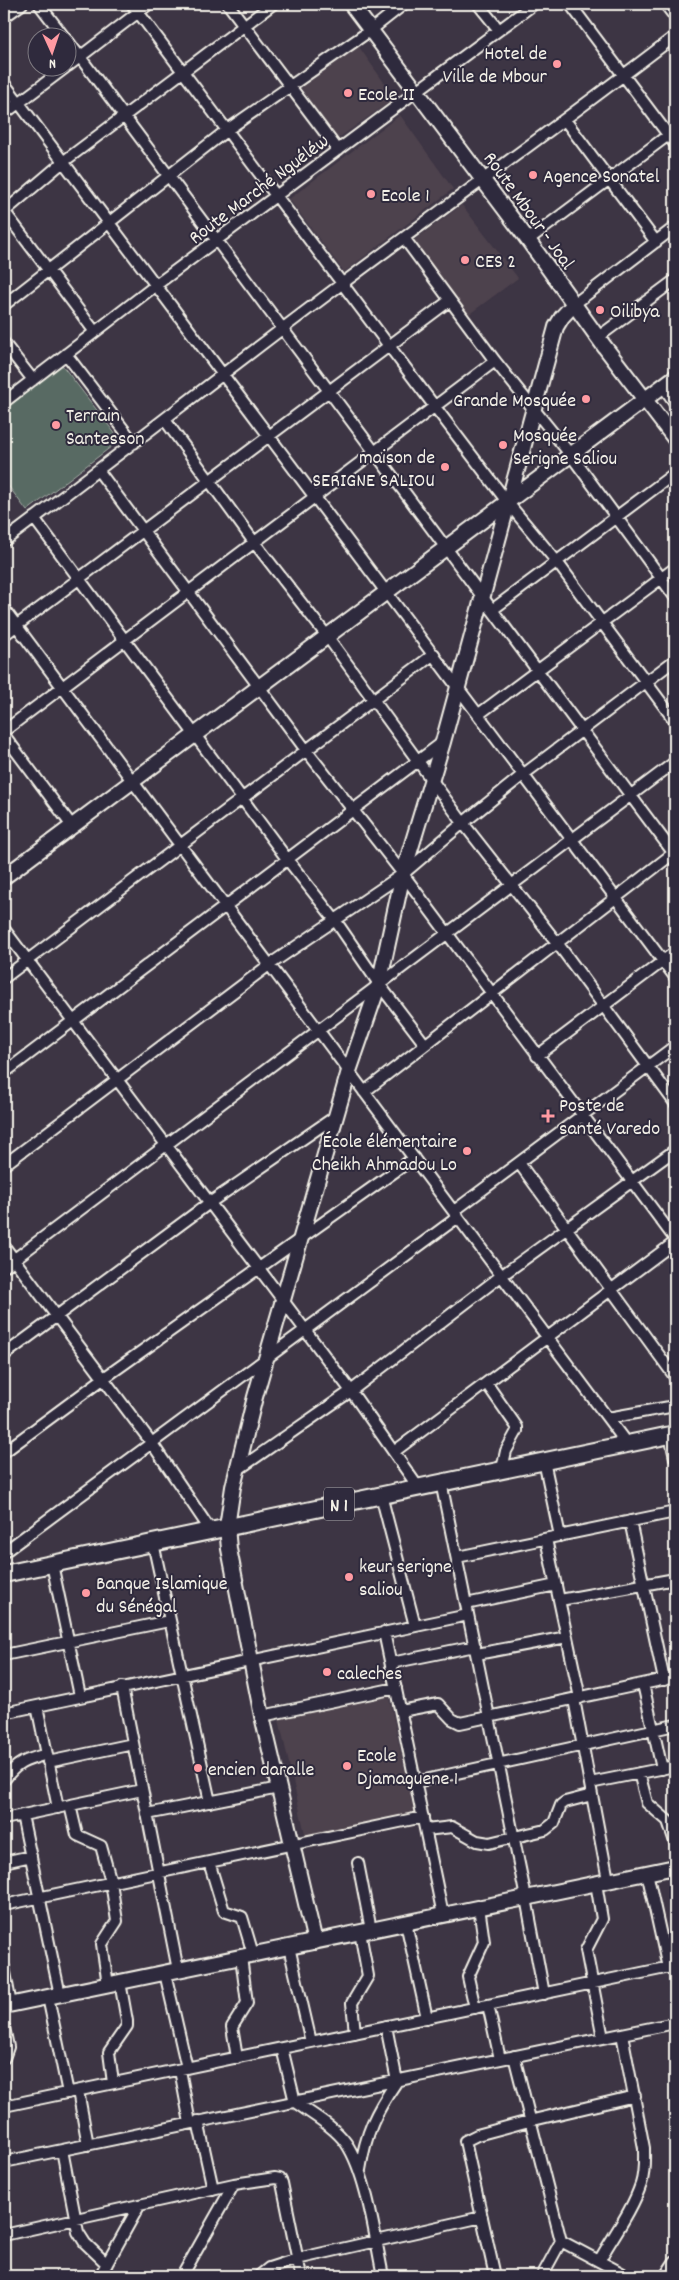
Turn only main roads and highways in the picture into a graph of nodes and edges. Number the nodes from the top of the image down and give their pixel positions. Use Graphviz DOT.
graph roads {
  1 [pos="351,4"];
  2 [pos="573,305"];
  3 [pos="675,377"];
  4 [pos="645,399"];
  5 [pos="675,439"];
  6 [pos="508,503"];
  7 [pos="4,877"];
  8 [pos="673,1435"];
  9 [pos="219,1529"];
  10 [pos="5,1572"];
  11 [pos="675,1866"];
  12 [pos="315,1942"];
  13 [pos="7,2006"];
  1 -- 2 [label="main road, Route Mbour - Joal"];
  2 -- 4 [label="main road, Route Mbour - Joal"];
  2 -- 6 [label="main road"];
  3 -- 4 [label="main road"];
  4 -- 5 [label="main road, Route Mbour - Joal"];
  4 -- 6 [label="main road"];
  6 -- 7 [label="main road"];
  6 -- 9 [label="main road"];
  8 -- 9 [label="highway, N 1"];
  9 -- 10 [label="highway, N 1"];
  9 -- 12 [label="main road"];
  11 -- 12 [label="main road"];
  12 -- 13 [label="main road"];
}
